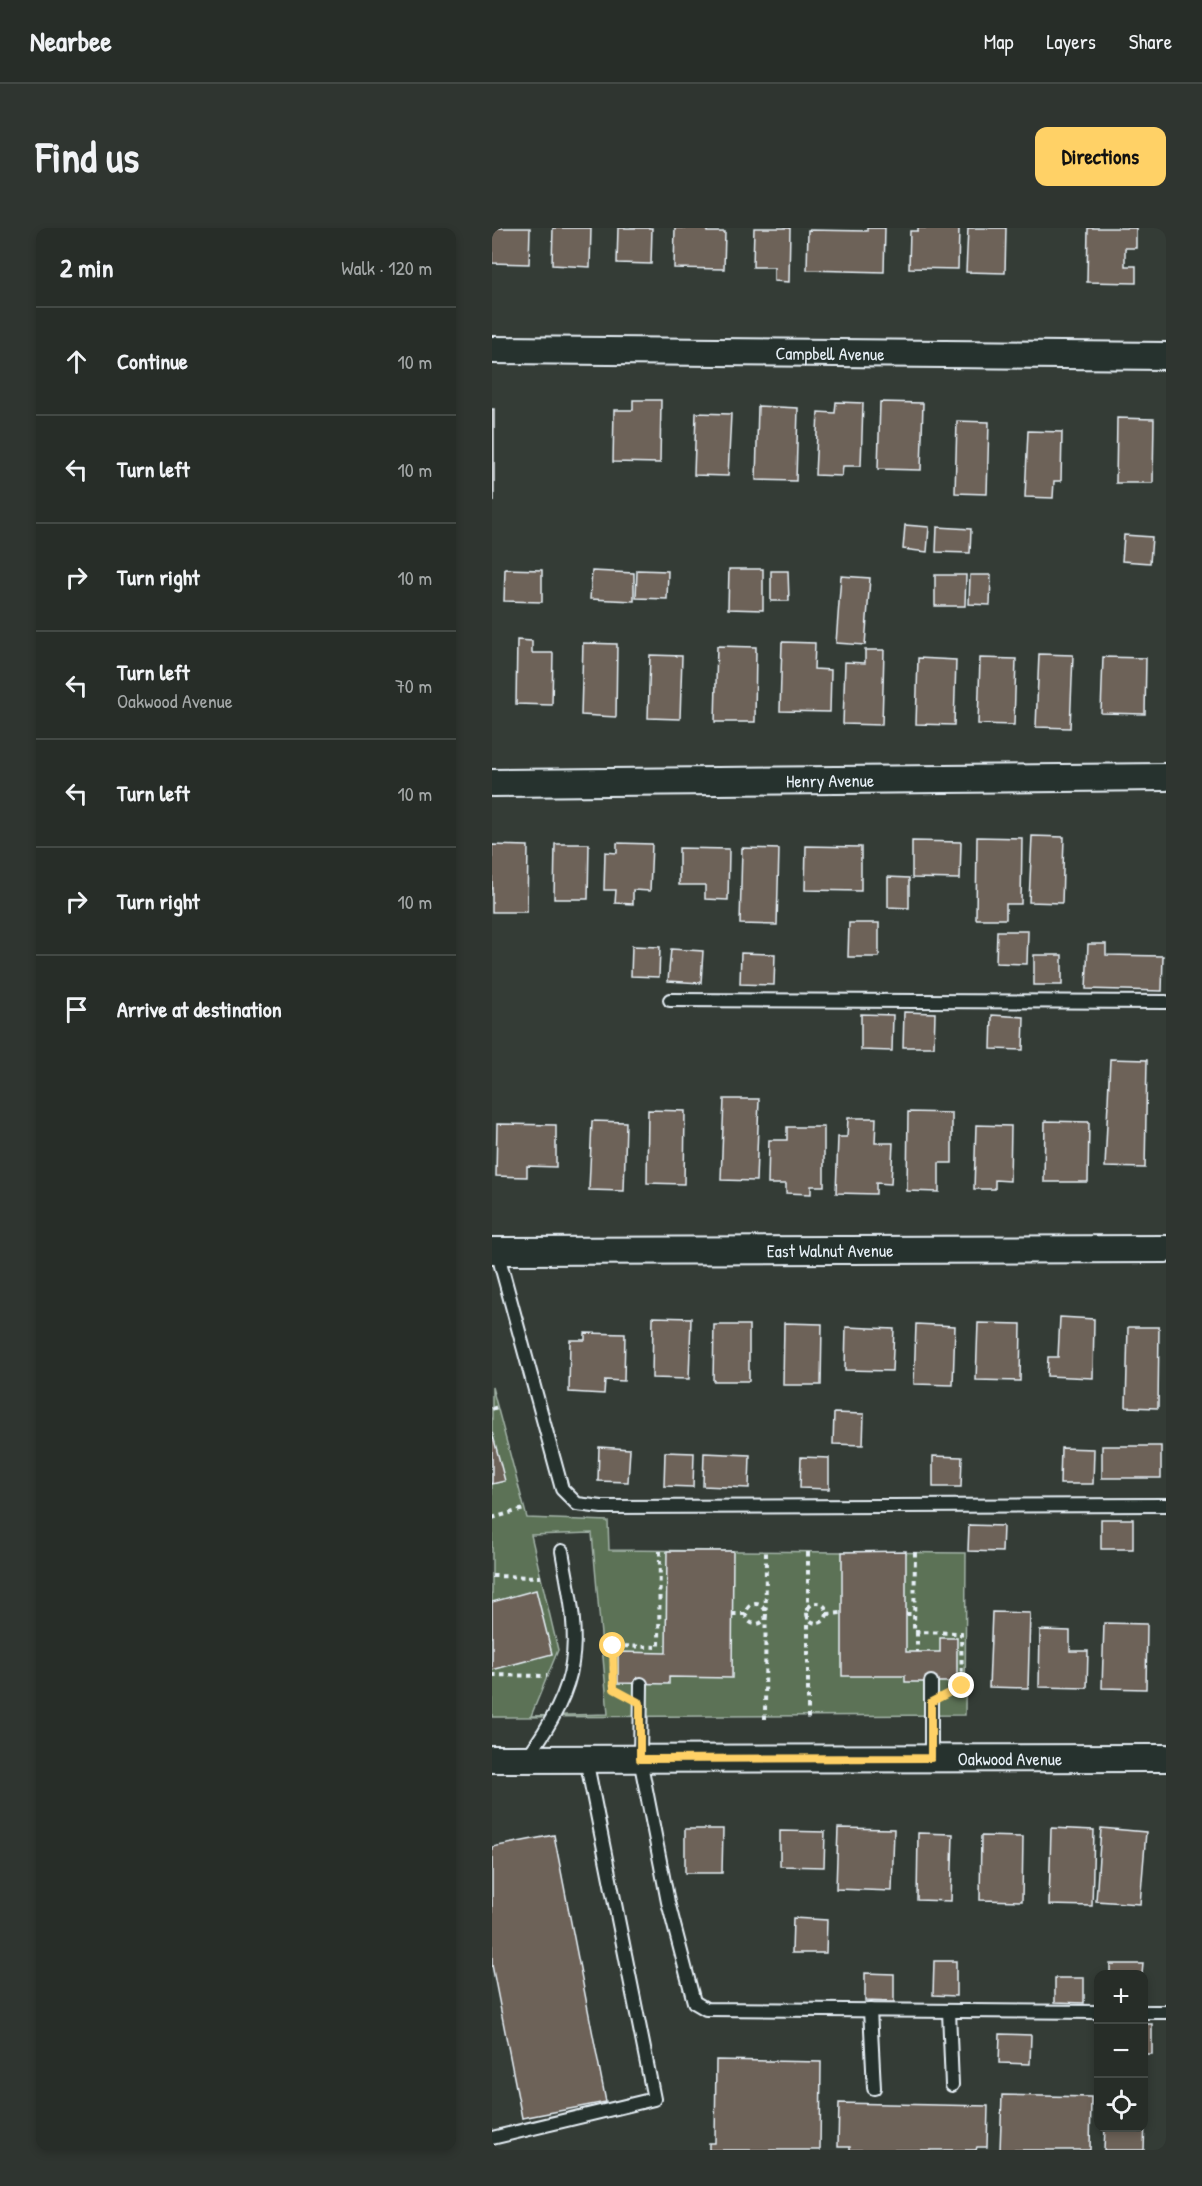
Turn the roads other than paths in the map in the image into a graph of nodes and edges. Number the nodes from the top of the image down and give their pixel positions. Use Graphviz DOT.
graph roads {
  1 [pos="492,350"];
  2 [pos="1166,356"];
  3 [pos="1166,777"];
  4 [pos="492,783"];
  5 [pos="670,1000"];
  6 [pos="1166,1002"];
  7 [pos="1166,1249"];
  8 [pos="495,1251"];
  9 [pos="1166,1505"];
  10 [pos="562,1551"];
  11 [pos="931,1682"];
  12 [pos="641,1684"];
  13 [pos="931,1758"];
  14 [pos="1166,1758"];
  15 [pos="492,1759"];
  16 [pos="526,1759"];
  17 [pos="585,1759"];
  18 [pos="640,1759"];
  19 [pos="870,2010"];
  20 [pos="949,2011"];
  21 [pos="1094,2012"];
  22 [pos="1148,2012"];
  23 [pos="1166,2012"];
  24 [pos="952,2085"];
  25 [pos="874,2088"];
  26 [pos="492,2138"];
  1 -- 2 [label="street, Campbell Avenue"];
  3 -- 4 [label="street, Henry Avenue"];
  5 -- 6 [label="lane"];
  7 -- 8 [label="street, East Walnut Avenue"];
  8 -- 9 [label="lane"];
  10 -- 16 [label="lane"];
  11 -- 13 [label="lane"];
  12 -- 18 [label="lane"];
  13 -- 14 [label="street, Oakwood Avenue"];
  13 -- 18 [label="street, Oakwood Avenue"];
  15 -- 16 [label="street, Oakwood Avenue"];
  16 -- 17 [label="street, Oakwood Avenue"];
  17 -- 18 [label="street, Oakwood Avenue"];
  17 -- 26 [label="lane"];
  18 -- 19 [label="lane"];
  19 -- 20 [label="lane"];
  19 -- 25 [label="lane"];
  20 -- 21 [label="lane"];
  20 -- 24 [label="lane"];
  22 -- 23 [label="lane"];
}
